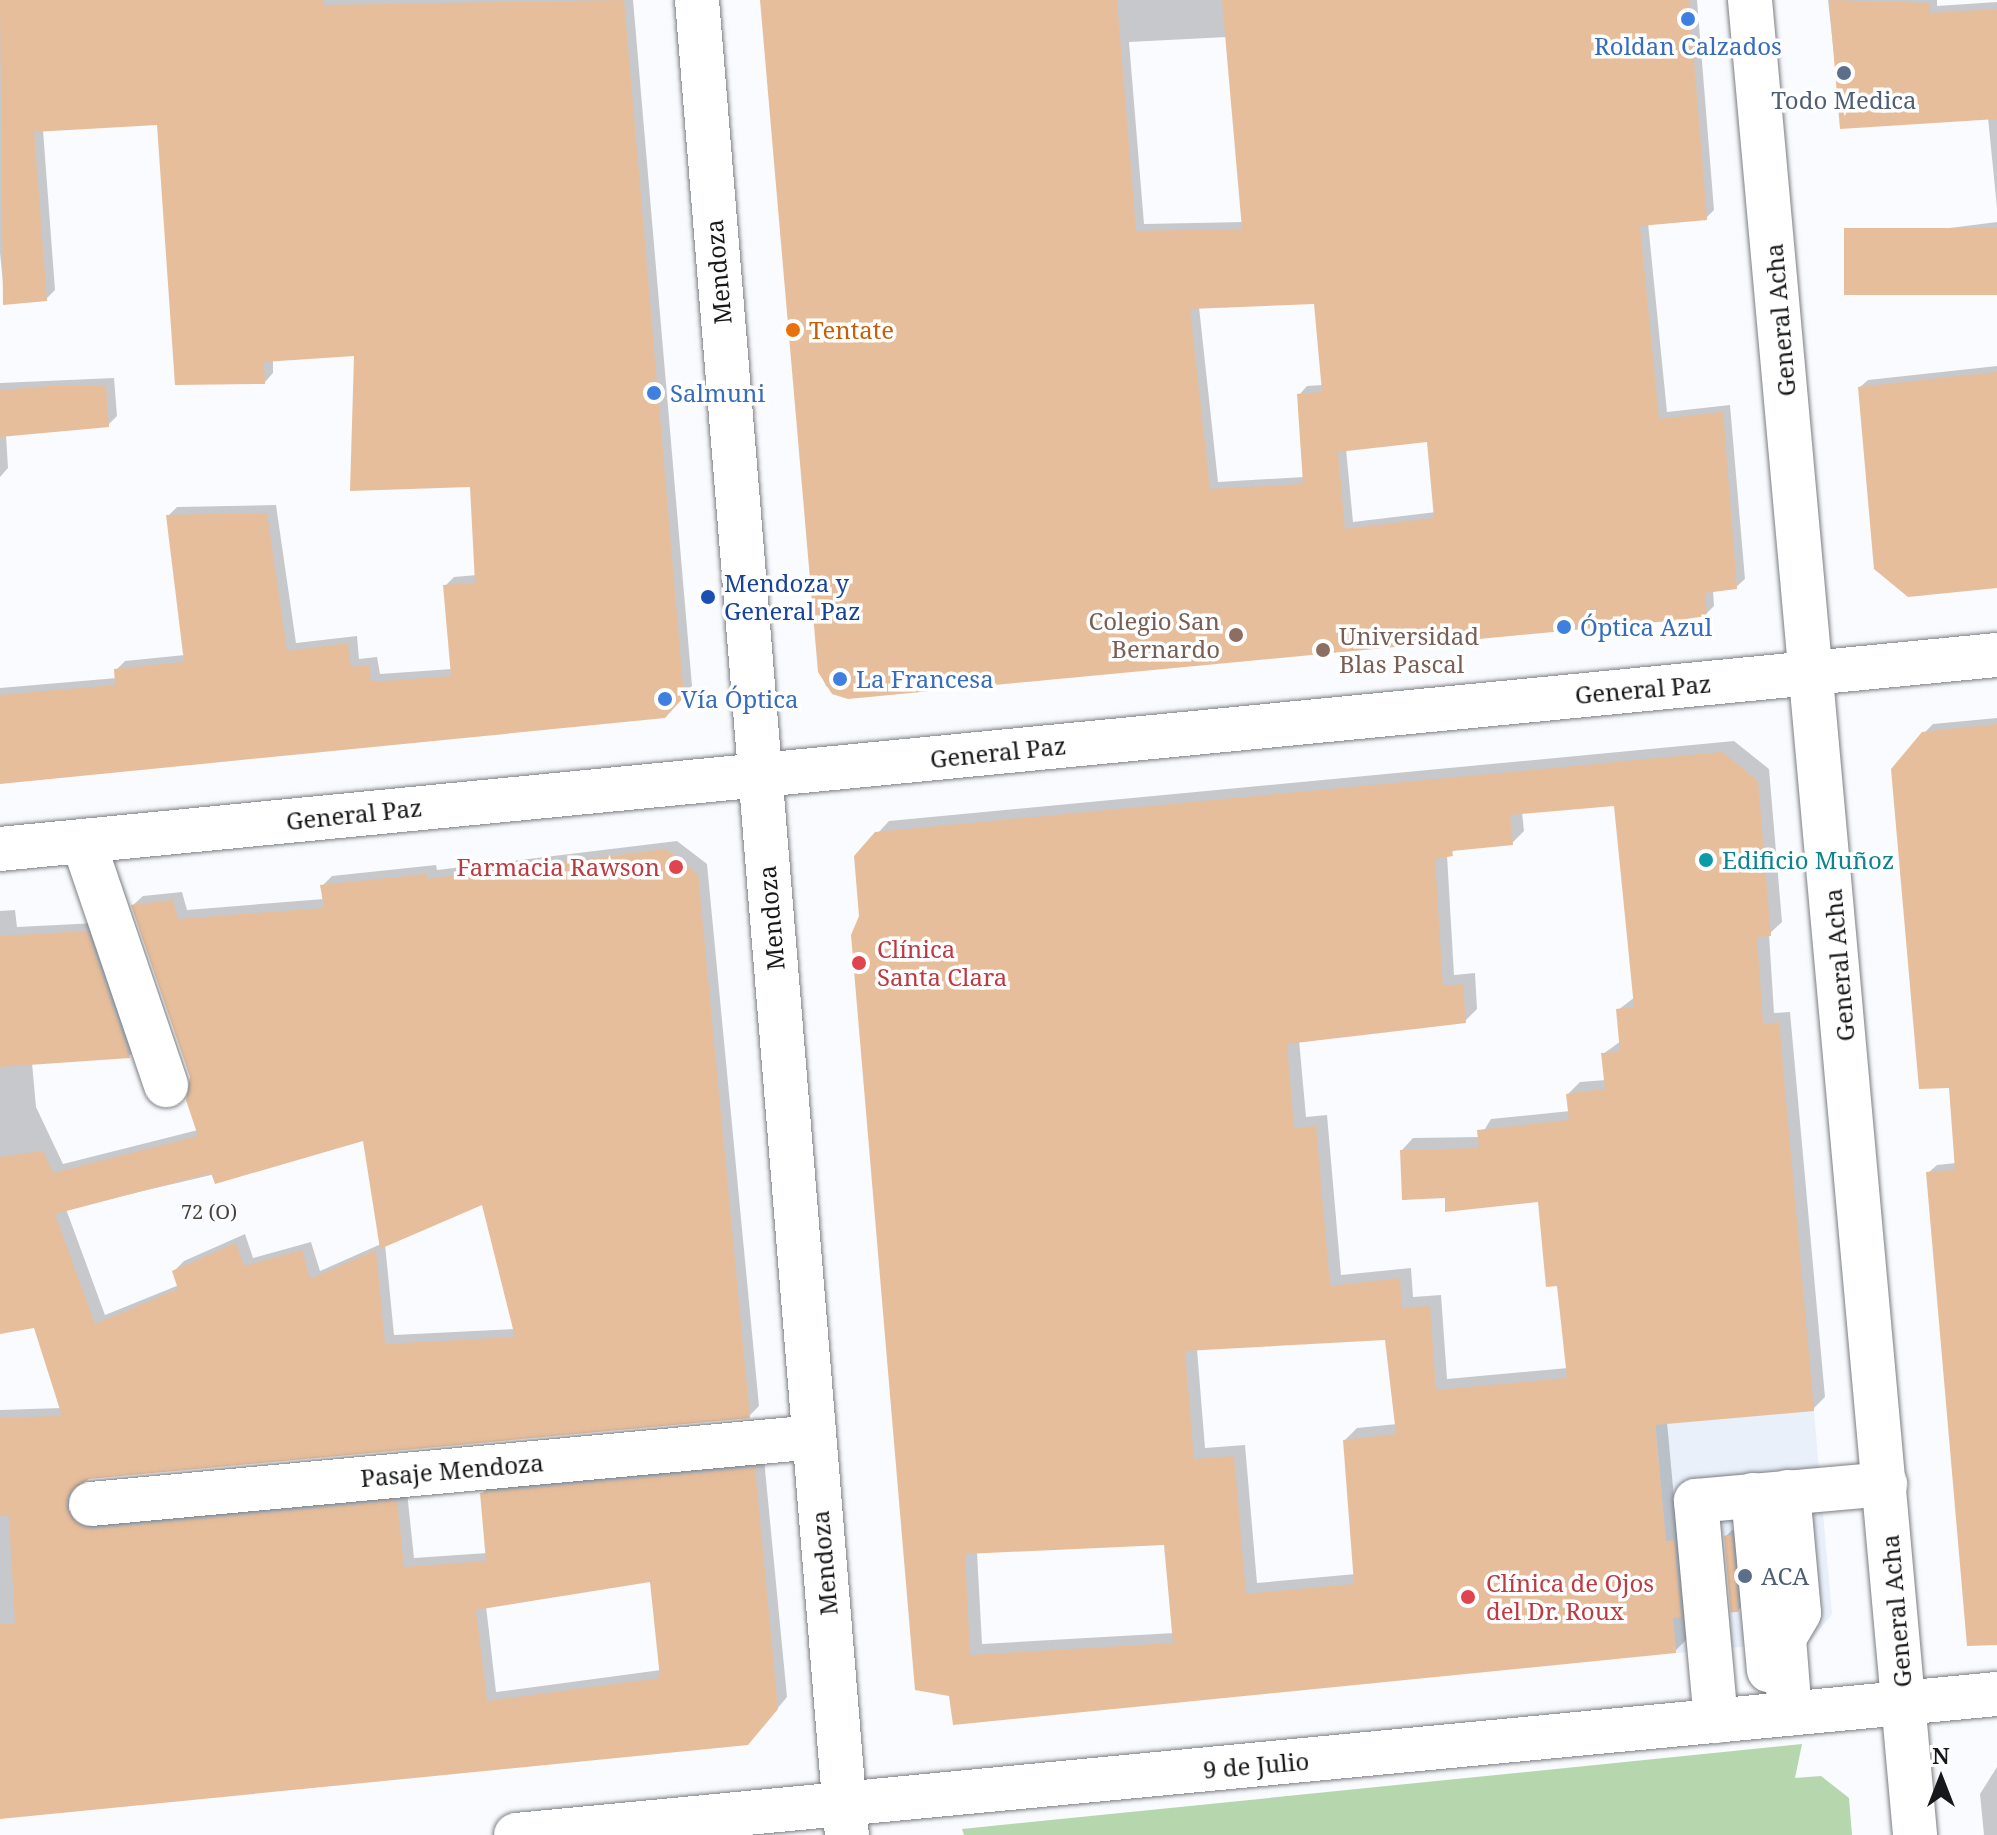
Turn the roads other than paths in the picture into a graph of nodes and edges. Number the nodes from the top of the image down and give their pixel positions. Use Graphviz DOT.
graph roads {
  1 [pos="697,0"];
  2 [pos="1750,0"];
  3 [pos="1997,655"];
  4 [pos="1813,672"];
  5 [pos="759,775"];
  6 [pos="83,841"];
  7 [pos="0,849"];
  8 [pos="166,1085"];
  9 [pos="814,1437"];
  10 [pos="1885,1484"];
  11 [pos="1755,1495"];
  12 [pos="91,1504"];
  13 [pos="1997,1694"];
  14 [pos="1904,1703"];
  15 [pos="1782,1715"];
  16 [pos="1716,1721"];
  17 [pos="845,1820"];
  18 [pos="516,1835"];
  19 [pos="1915,1835"];
  1 -- 5 [label="street, Mendoza"];
  2 -- 4 [label="street, General Acha"];
  3 -- 4 [label="street, General Paz"];
  4 -- 5 [label="street, General Paz"];
  4 -- 10 [label="street, General Acha"];
  5 -- 6 [label="street, General Paz"];
  5 -- 9 [label="street, Mendoza"];
  6 -- 7 [label="street, General Paz"];
  6 -- 8 [label="street"];
  9 -- 12 [label="street, Pasaje Mendoza"];
  9 -- 17 [label="street, Mendoza"];
  10 -- 11 [label="street"];
  10 -- 14 [label="street, General Acha"];
  11 -- 15 [label="street"];
  11 -- 15 [label="street"];
  11 -- 16 [label="street"];
  13 -- 14 [label="street, 9 de Julio"];
  14 -- 15 [label="street, 9 de Julio"];
  14 -- 19 [label="street, General Acha"];
  15 -- 16 [label="street, 9 de Julio"];
  16 -- 17 [label="street, 9 de Julio"];
  17 -- 18 [label="street, 9 de Julio"];
}
